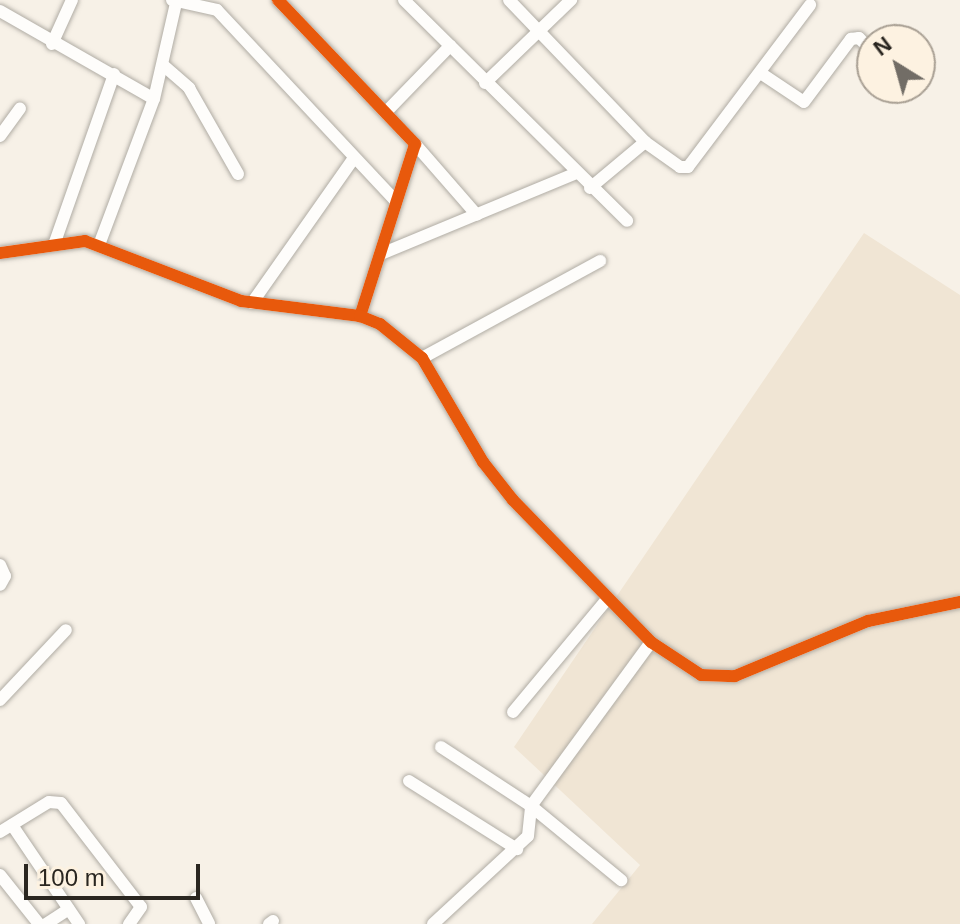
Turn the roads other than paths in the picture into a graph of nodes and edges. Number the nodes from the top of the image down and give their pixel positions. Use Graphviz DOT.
graph roads {
  1 [pos="72,0"];
  2 [pos="278,0"];
  3 [pos="404,0"];
  4 [pos="509,0"];
  5 [pos="571,0"];
  6 [pos="174,1"];
  7 [pos="810,5"];
  8 [pos="0,11"];
  9 [pos="538,31"];
  10 [pos="856,38"];
  11 [pos="52,44"];
  12 [pos="450,46"];
  13 [pos="163,65"];
  14 [pos="114,74"];
  15 [pos="762,74"];
  16 [pos="485,83"];
  17 [pos="154,99"];
  18 [pos="20,108"];
  19 [pos="387,111"];
  20 [pos="0,136"];
  21 [pos="645,142"];
  22 [pos="415,144"];
  23 [pos="354,158"];
  24 [pos="238,174"];
  25 [pos="574,174"];
  26 [pos="590,188"];
  27 [pos="395,200"];
  28 [pos="477,215"];
  29 [pos="627,221"];
  30 [pos="55,242"];
  31 [pos="99,245"];
  32 [pos="0,253"];
  33 [pos="381,254"];
  34 [pos="600,261"];
  35 [pos="252,303"];
  36 [pos="360,316"];
  37 [pos="422,358"];
  38 [pos="0,565"];
  39 [pos="0,585"];
  40 [pos="607,599"];
  41 [pos="960,602"];
  42 [pos="66,630"];
  43 [pos="651,642"];
  44 [pos="0,700"];
  45 [pos="513,712"];
  46 [pos="441,747"];
  47 [pos="409,781"];
  48 [pos="531,806"];
  49 [pos="12,825"];
  50 [pos="0,832"];
  51 [pos="517,849"];
  52 [pos="0,875"];
  53 [pos="621,880"];
  54 [pos="196,898"];
  55 [pos="69,909"];
  56 [pos="39,924"];
  57 [pos="46,924"];
  58 [pos="79,924"];
  59 [pos="129,924"];
  60 [pos="209,924"];
  61 [pos="433,924"];
  1 -- 11 [label="street"];
  2 -- 19 [label="street"];
  3 -- 12 [label="street"];
  4 -- 9 [label="street"];
  5 -- 9 [label="street"];
  6 -- 13 [label="street"];
  6 -- 23 [label="street"];
  7 -- 15 [label="street"];
  8 -- 11 [label="street"];
  9 -- 16 [label="street"];
  9 -- 21 [label="street"];
  10 -- 15 [label="street"];
  11 -- 14 [label="street"];
  12 -- 16 [label="street"];
  12 -- 19 [label="street"];
  13 -- 17 [label="street"];
  13 -- 24 [label="street"];
  14 -- 17 [label="street"];
  14 -- 30 [label="street"];
  15 -- 21 [label="street"];
  16 -- 25 [label="street"];
  17 -- 31 [label="street"];
  18 -- 20 [label="street"];
  19 -- 22 [label="street"];
  21 -- 26 [label="street"];
  22 -- 27 [label="street"];
  22 -- 28 [label="street"];
  23 -- 27 [label="street"];
  23 -- 35 [label="street"];
  25 -- 26 [label="street"];
  25 -- 28 [label="street"];
  26 -- 29 [label="street"];
  27 -- 33 [label="street"];
  28 -- 33 [label="street"];
  30 -- 31 [label="street"];
  30 -- 32 [label="street"];
  31 -- 35 [label="street"];
  33 -- 36 [label="street"];
  34 -- 37 [label="street"];
  35 -- 36 [label="street"];
  36 -- 37 [label="street"];
  37 -- 40 [label="street"];
  38 -- 39 [label="street"];
  40 -- 43 [label="street"];
  40 -- 45 [label="street"];
  41 -- 43 [label="street"];
  42 -- 44 [label="street"];
  43 -- 48 [label="street"];
  46 -- 48 [label="street"];
  47 -- 51 [label="street"];
  48 -- 51 [label="street"];
  48 -- 53 [label="street"];
  49 -- 50 [label="street"];
  49 -- 55 [label="street"];
  49 -- 59 [label="street"];
  51 -- 61 [label="street"];
  52 -- 56 [label="street"];
  54 -- 60 [label="street"];
  55 -- 57 [label="street"];
  55 -- 58 [label="street"];
}
